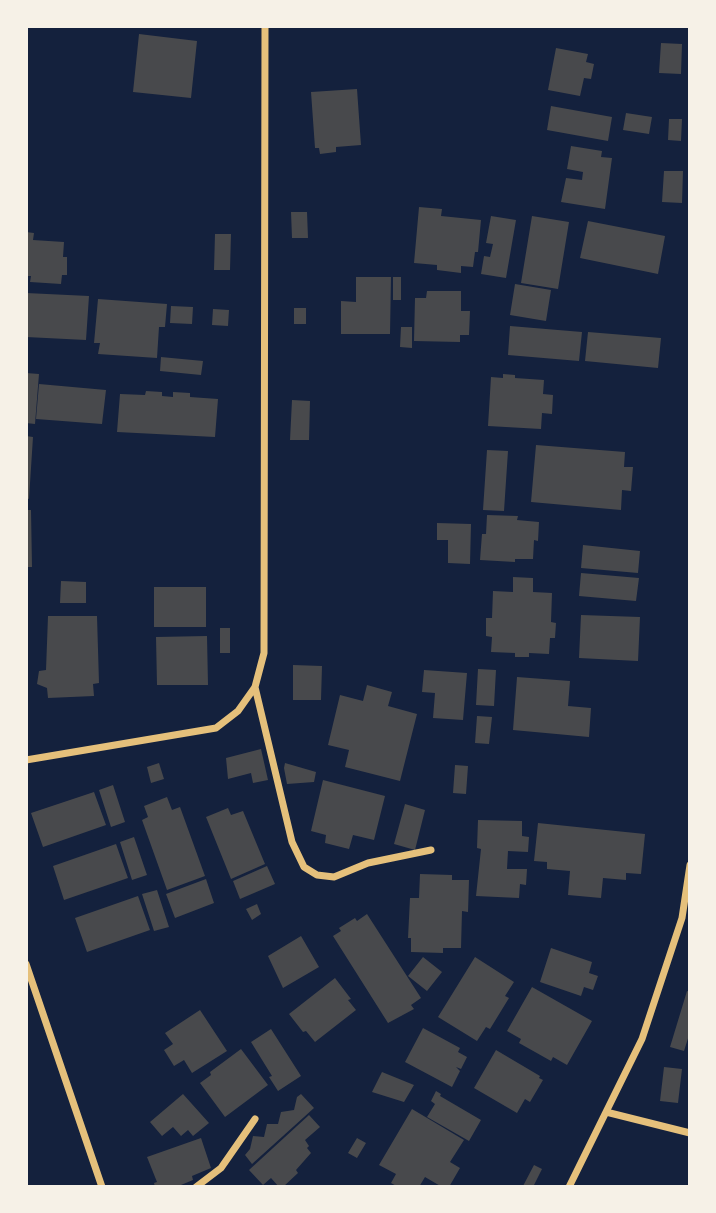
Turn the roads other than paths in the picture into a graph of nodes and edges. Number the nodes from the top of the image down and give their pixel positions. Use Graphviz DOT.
graph roads {
  1 [pos="265,26"];
  2 [pos="255,687"];
  3 [pos="26,760"];
  4 [pos="431,850"];
  5 [pos="690,864"];
  6 [pos="26,964"];
  7 [pos="606,1112"];
  8 [pos="255,1119"];
  9 [pos="690,1133"];
  10 [pos="102,1187"];
  11 [pos="196,1187"];
  12 [pos="569,1187"];
  1 -- 2 [label="street"];
  2 -- 3 [label="street"];
  2 -- 4 [label="street"];
  5 -- 7 [label="street"];
  6 -- 10 [label="street"];
  7 -- 9 [label="street"];
  7 -- 12 [label="street"];
  8 -- 11 [label="street"];
}
